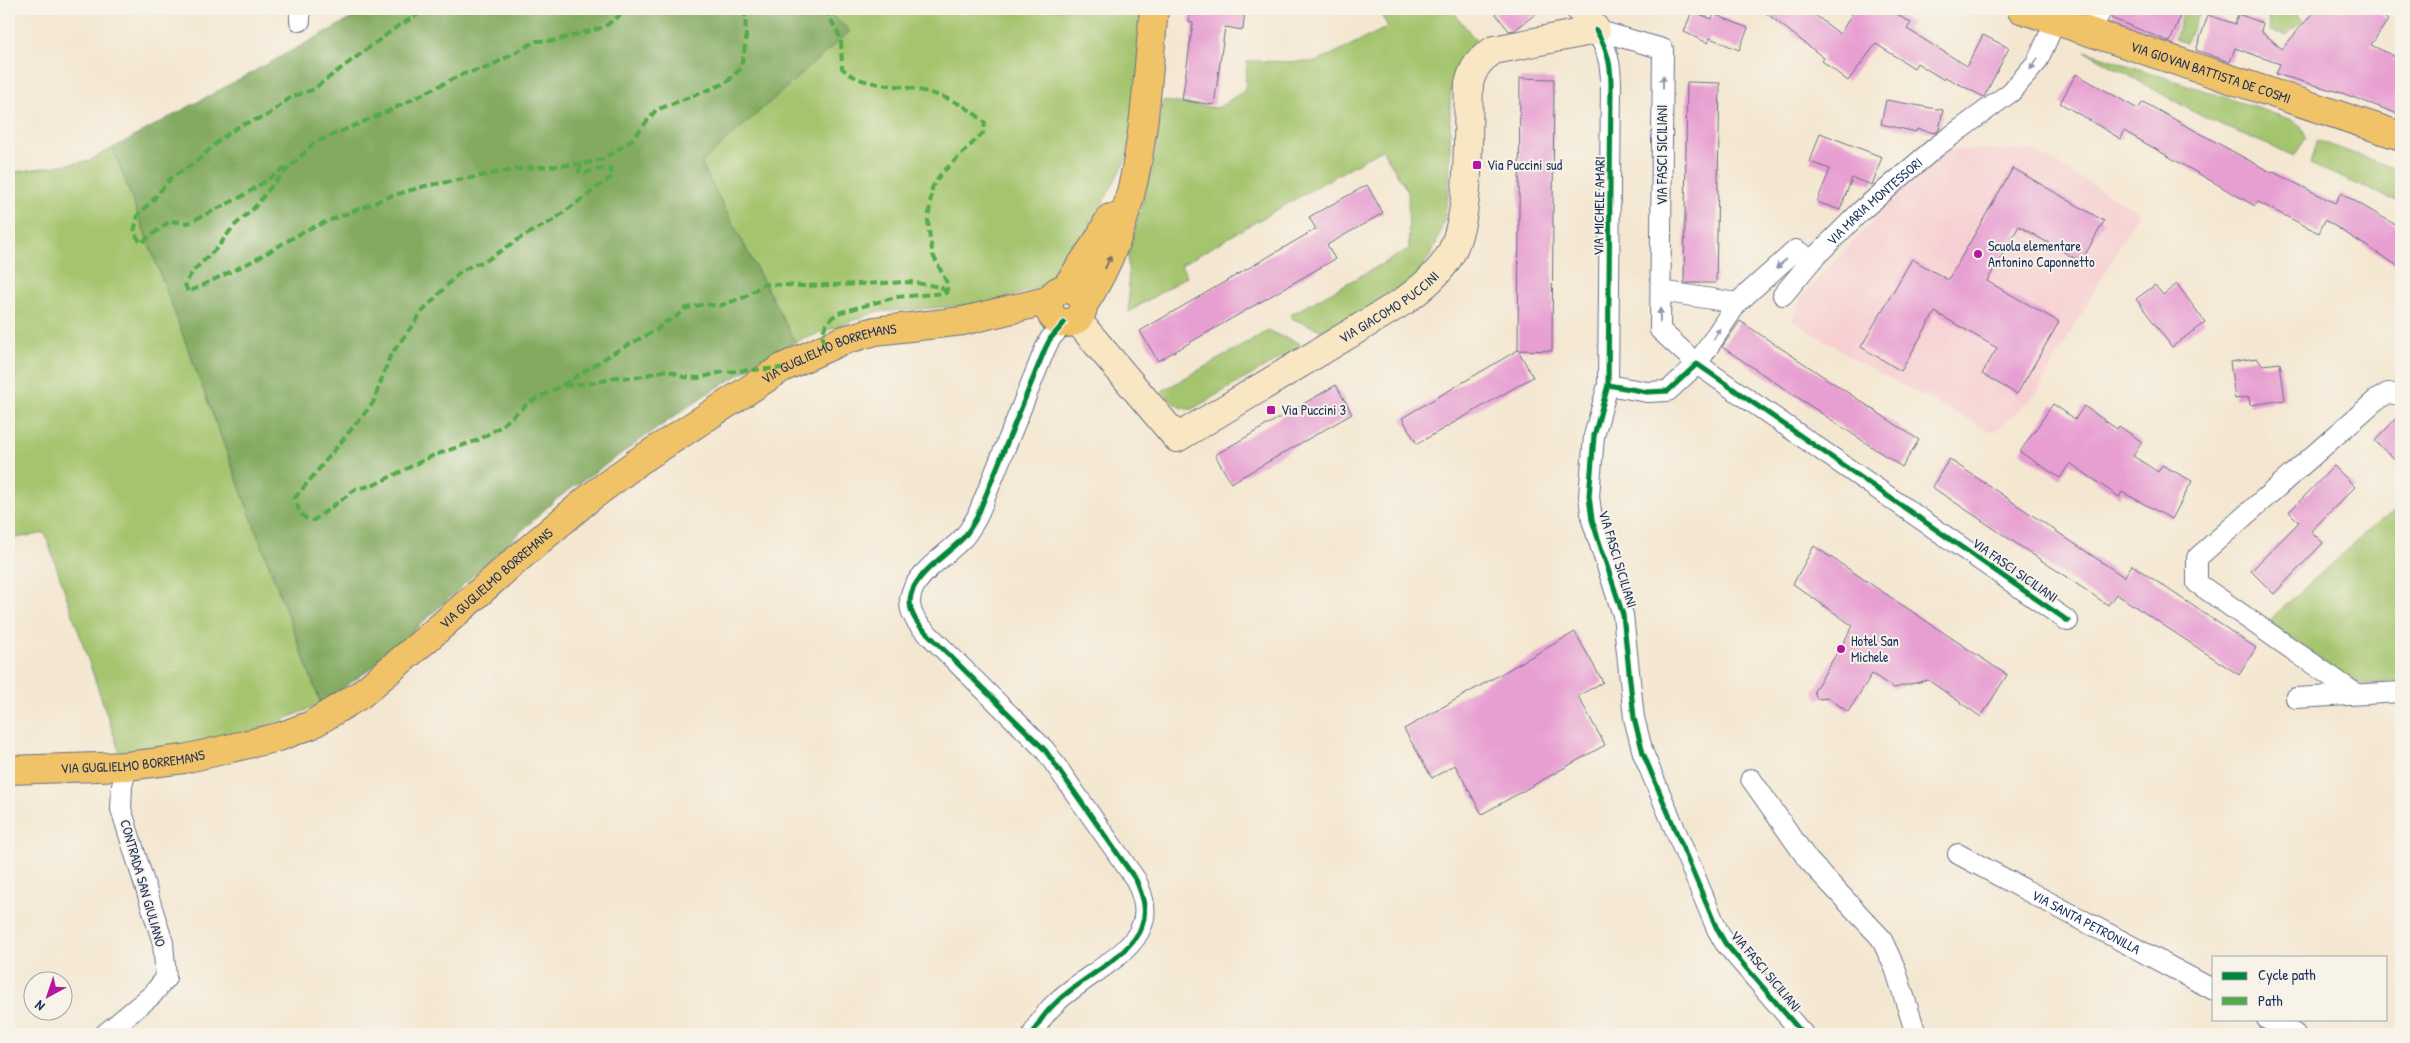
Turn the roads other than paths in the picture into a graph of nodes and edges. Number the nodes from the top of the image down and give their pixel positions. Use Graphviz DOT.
graph roads {
  1 [pos="1154,9"];
  2 [pos="1580,9"];
  3 [pos="2021,9"];
  4 [pos="2056,20"];
  5 [pos="2096,20"];
  6 [pos="1596,30"];
  7 [pos="2401,136"];
  8 [pos="1812,260"];
  9 [pos="1661,290"];
  10 [pos="1782,295"];
  11 [pos="1737,303"];
  12 [pos="1066,309"];
  13 [pos="1697,364"];
  14 [pos="1608,385"];
  15 [pos="2401,395"];
  16 [pos="2068,621"];
  17 [pos="2401,692"];
  18 [pos="2356,694"];
  19 [pos="2296,698"];
  20 [pos="127,766"];
  21 [pos="9,770"];
  22 [pos="1752,779"];
  23 [pos="1958,854"];
  24 [pos="2212,989"];
  25 [pos="2269,1020"];
  26 [pos="105,1034"];
  27 [pos="1033,1034"];
  28 [pos="1803,1034"];
  29 [pos="1916,1034"];
  30 [pos="2295,1034"];
  1 -- 12 [label="main road"];
  2 -- 6 [label="main road, VIA MICHELE AMARI"];
  3 -- 4 [label="main road, VIA GIOVAN BATTISTA DE COSMI"];
  4 -- 5 [label="main road, VIA GIOVAN BATTISTA DE COSMI"];
  4 -- 8 [label="street, VIA MARIA MONTESSORI, one-way"];
  5 -- 7 [label="main road, VIA GIOVAN BATTISTA DE COSMI"];
  9 -- 6 [label="street, VIA FASCI SICILIANI, one-way"];
  6 -- 12 [label="main road, VIA GIACOMO PUCCINI"];
  6 -- 14 [label="street, VIA MICHELE AMARI"];
  8 -- 10 [label="street, VIA MARIA MONTESSORI"];
  8 -- 11 [label="street, one-way"];
  9 -- 11 [label="street"];
  13 -- 9 [label="street, VIA FASCI SICILIANI, one-way"];
  13 -- 11 [label="street, one-way"];
  12 -- 20 [label="main road, VIA GUGLIELMO BORREMANS"];
  12 -- 27 [label="street"];
  13 -- 14 [label="street"];
  13 -- 16 [label="street, VIA FASCI SICILIANI"];
  14 -- 28 [label="street, VIA FASCI SICILIANI"];
  15 -- 18 [label="street"];
  17 -- 18 [label="street"];
  18 -- 19 [label="street"];
  20 -- 21 [label="main road, VIA GUGLIELMO BORREMANS"];
  20 -- 26 [label="street, CONTRADA SAN GIULIANO"];
  22 -- 29 [label="street"];
  23 -- 24 [label="street, VIA SANTA PETRONILLA"];
  25 -- 30 [label="street"];
}
